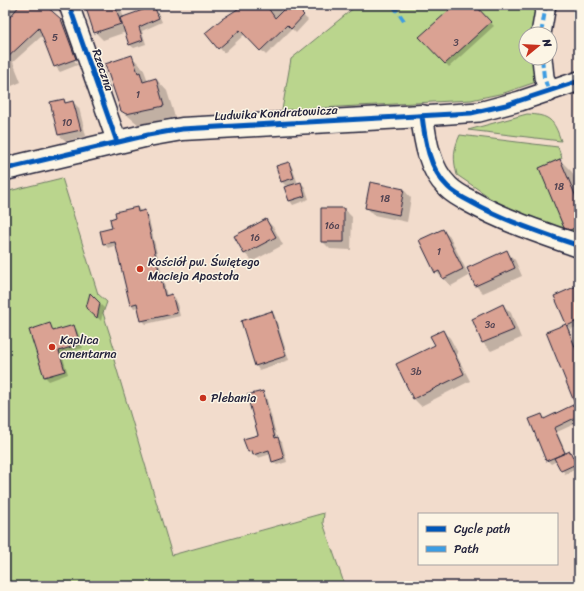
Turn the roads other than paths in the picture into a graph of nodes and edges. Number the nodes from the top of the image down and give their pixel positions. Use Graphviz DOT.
graph roads {
  1 [pos="69,5"];
  2 [pos="546,5"];
  3 [pos="543,26"];
  4 [pos="543,66"];
  5 [pos="579,81"];
  6 [pos="549,92"];
  7 [pos="422,116"];
  8 [pos="117,142"];
  9 [pos="5,169"];
  10 [pos="579,246"];
  1 -- 8 [label="street, Rzeczna"];
  2 -- 3 [label="street"];
  4 -- 6 [label="street"];
  5 -- 6 [label="street, Ludwika Kondratowicza"];
  6 -- 7 [label="street, Ludwika Kondratowicza"];
  7 -- 8 [label="street, Ludwika Kondratowicza"];
  7 -- 10 [label="street"];
  8 -- 9 [label="street, Ludwika Kondratowicza"];
}
